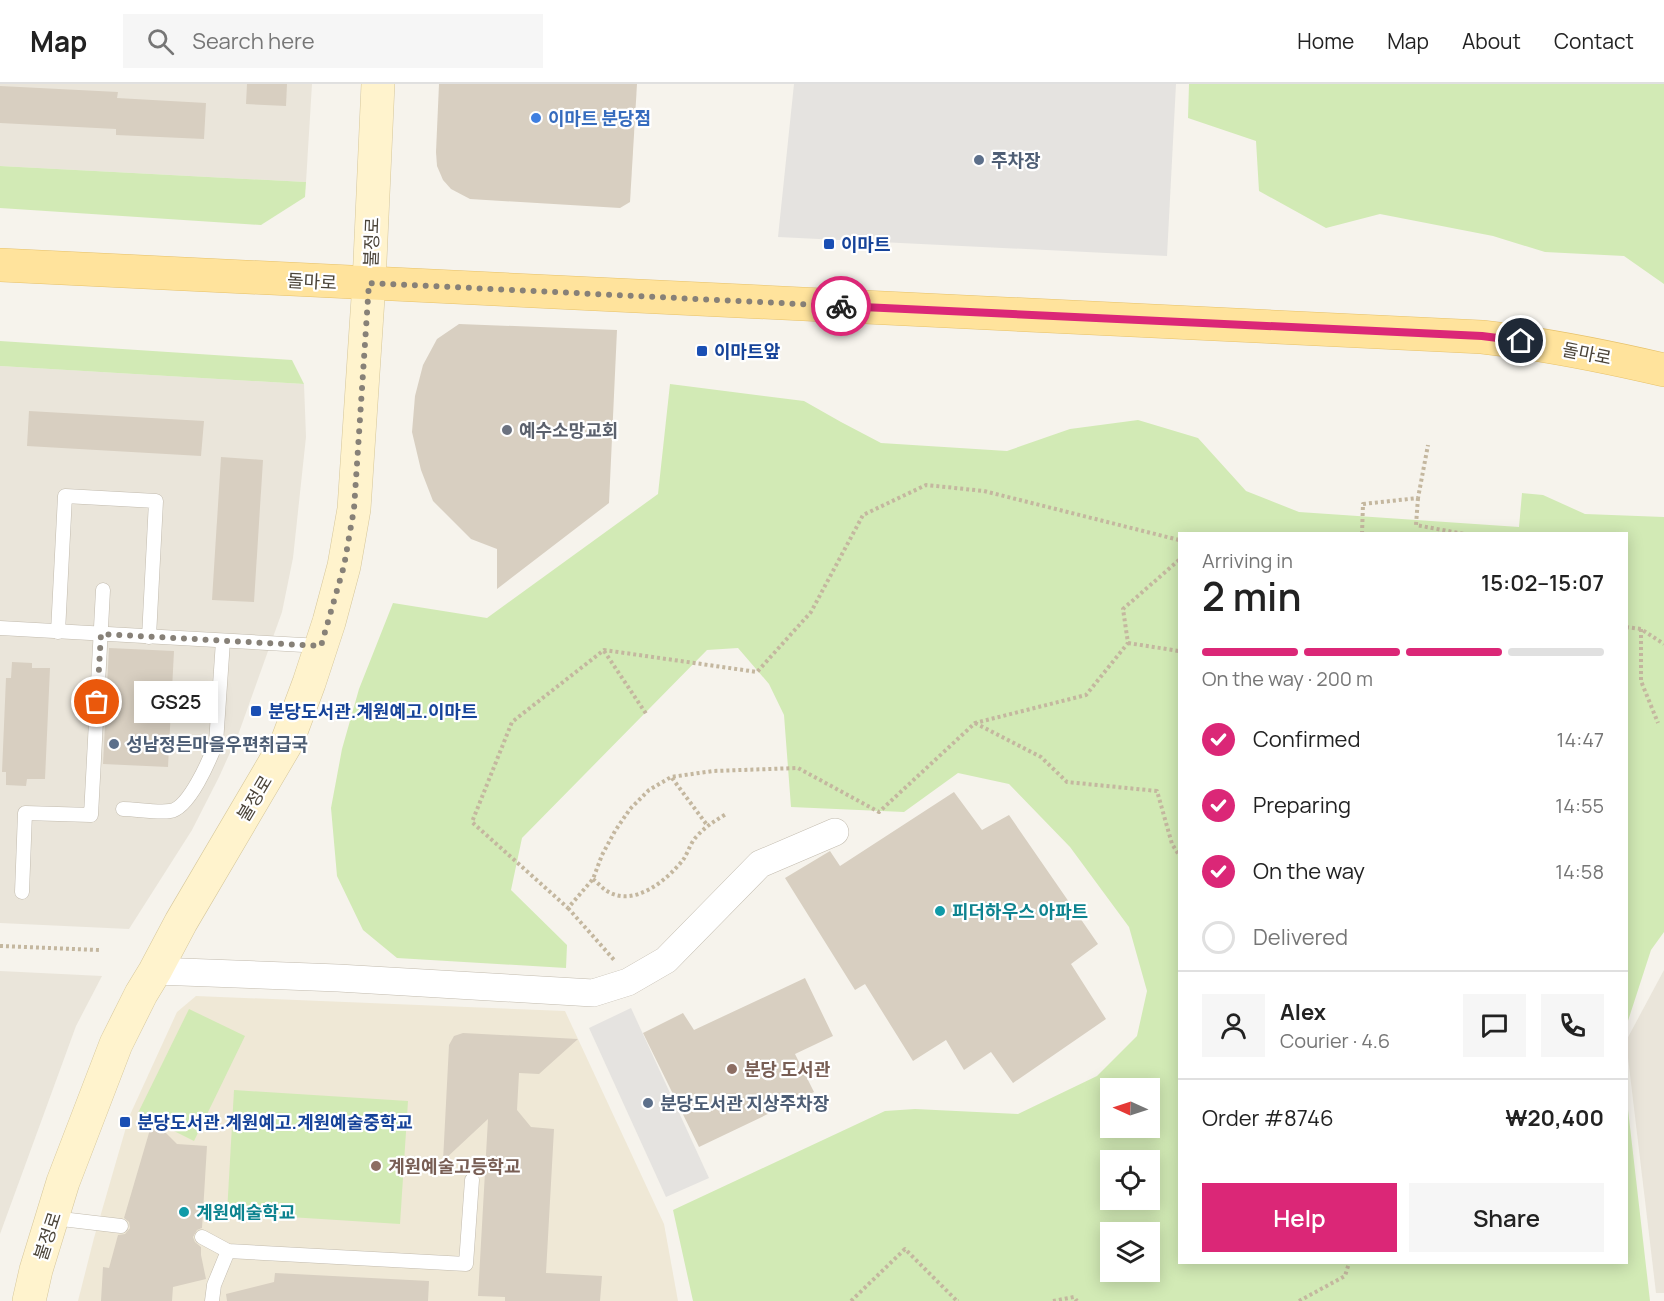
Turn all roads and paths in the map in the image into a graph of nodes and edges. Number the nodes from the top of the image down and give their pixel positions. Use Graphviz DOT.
graph roads {
  1 [pos="378,84"];
  2 [pos="0,265"];
  3 [pos="369,283"];
  4 [pos="1664,370"];
  5 [pos="1428,445"];
  6 [pos="1418,498"];
  7 [pos="1362,532"];
  8 [pos="1453,532"];
  9 [pos="1178,540"];
  10 [pos="1178,561"];
  11 [pos="103,590"];
  12 [pos="1628,627"];
  13 [pos="0,628"];
  14 [pos="1641,628"];
  15 [pos="58,632"];
  16 [pos="101,634"];
  17 [pos="149,637"];
  18 [pos="223,641"];
  19 [pos="1128,643"];
  20 [pos="1664,644"];
  21 [pos="321,646"];
  22 [pos="604,650"];
  23 [pos="1178,651"];
  24 [pos="646,715"];
  25 [pos="975,723"];
  26 [pos="1658,723"];
  27 [pos="671,777"];
  28 [pos="123,809"];
  29 [pos="726,814"];
  30 [pos="707,825"];
  31 [pos="834,832"];
  32 [pos="1178,853"];
  33 [pos="593,879"];
  34 [pos="22,892"];
  35 [pos="568,908"];
  36 [pos="0,946"];
  37 [pos="99,950"];
  38 [pos="618,964"];
  39 [pos="155,971"];
  40 [pos="472,1180"];
  41 [pos="53,1218"];
  42 [pos="121,1226"];
  43 [pos="202,1237"];
  44 [pos="228,1251"];
  45 [pos="1349,1264"];
  46 [pos="29,1301"];
  47 [pos="213,1301"];
  48 [pos="851,1301"];
  49 [pos="959,1301"];
  50 [pos="1053,1301"];
  51 [pos="1077,1301"];
  52 [pos="1299,1301"];
  1 -- 3 [label="main road, 불정로"];
  2 -- 3 [label="main road, 돌마로"];
  3 -- 4 [label="main road, 돌마로"];
  3 -- 21 [label="main road, 불정로"];
  5 -- 6 [label="path"];
  6 -- 7 [label="path"];
  6 -- 8 [label="path"];
  9 -- 22 [label="path"];
  10 -- 19 [label="path"];
  11 -- 16 [label="lane"];
  12 -- 14 [label="path"];
  13 -- 15 [label="lane"];
  14 -- 20 [label="path"];
  14 -- 26 [label="path"];
  15 -- 16 [label="lane"];
  15 -- 17 [label="lane"];
  16 -- 17 [label="lane"];
  16 -- 34 [label="lane"];
  17 -- 18 [label="lane"];
  18 -- 21 [label="lane"];
  18 -- 28 [label="lane"];
  19 -- 23 [label="path"];
  19 -- 25 [label="path"];
  21 -- 39 [label="main road, 불정로"];
  22 -- 24 [label="path"];
  22 -- 35 [label="path"];
  25 -- 27 [label="path"];
  25 -- 32 [label="path"];
  27 -- 30 [label="path"];
  27 -- 33 [label="path"];
  29 -- 30 [label="path"];
  30 -- 33 [label="path"];
  31 -- 39 [label="street"];
  33 -- 35 [label="path"];
  35 -- 38 [label="path"];
  36 -- 37 [label="path"];
  39 -- 41 [label="main road, 불정로"];
  40 -- 44 [label="lane"];
  41 -- 42 [label="lane"];
  41 -- 46 [label="main road, 불정로"];
  43 -- 44 [label="lane"];
  44 -- 47 [label="lane"];
  45 -- 52 [label="path"];
  48 -- 49 [label="path"];
  50 -- 51 [label="path"];
}
